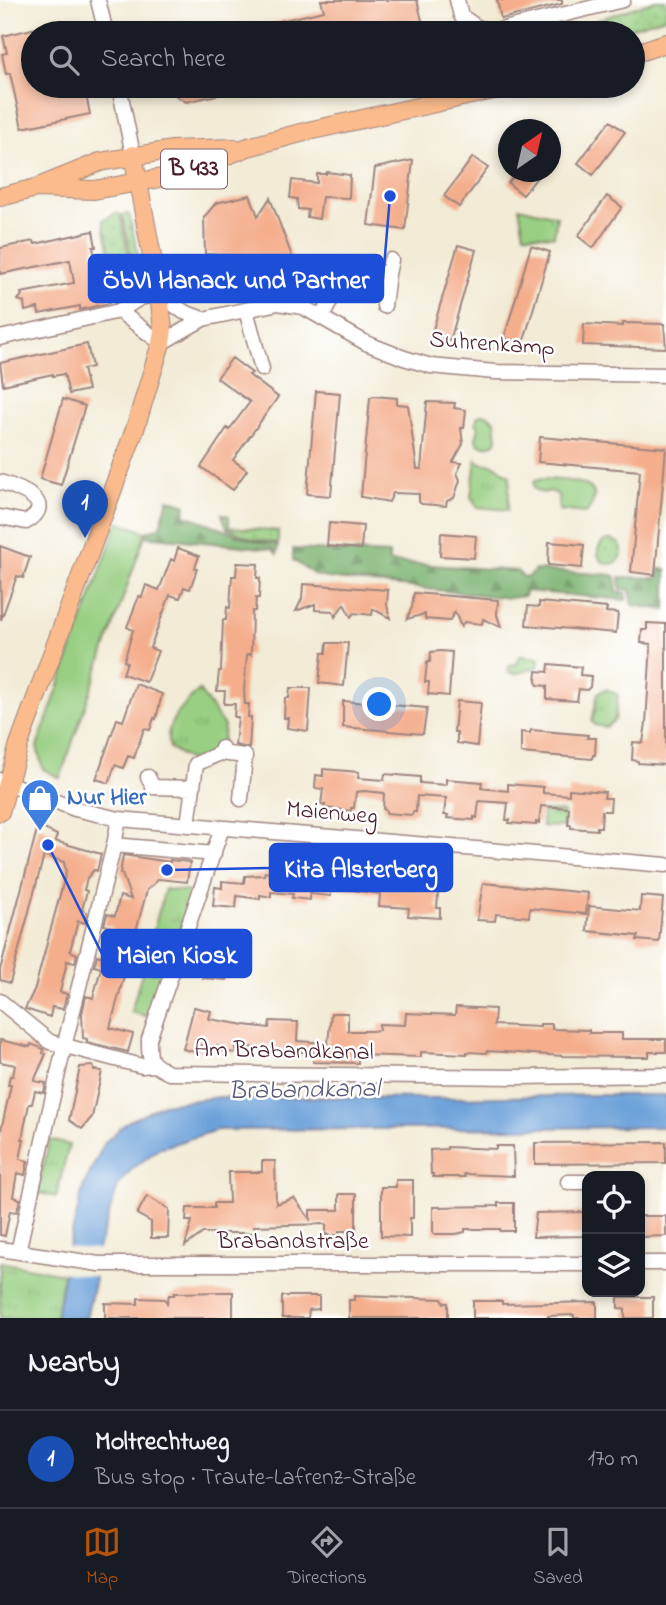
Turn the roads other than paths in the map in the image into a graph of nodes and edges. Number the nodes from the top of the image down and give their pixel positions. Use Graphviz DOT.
graph roads {
  1 [pos="98,0"];
  2 [pos="457,0"];
  3 [pos="623,0"];
  4 [pos="103,21"];
  5 [pos="468,21"];
  6 [pos="537,21"];
  7 [pos="666,43"];
  8 [pos="645,50"];
  9 [pos="121,98"];
  10 [pos="458,98"];
  11 [pos="248,147"];
  12 [pos="133,155"];
  13 [pos="138,183"];
  14 [pos="36,188"];
  15 [pos="0,197"];
  16 [pos="159,294"];
  17 [pos="384,306"];
  18 [pos="246,310"];
  19 [pos="119,311"];
  20 [pos="322,318"];
  21 [pos="203,319"];
  22 [pos="0,338"];
  23 [pos="161,343"];
  24 [pos="262,369"];
  25 [pos="666,375"];
  26 [pos="0,482"];
  27 [pos="0,517"];
  28 [pos="148,777"];
  29 [pos="4,782"];
  30 [pos="193,788"];
  31 [pos="241,799"];
  32 [pos="0,812"];
  33 [pos="119,819"];
  34 [pos="188,825"];
  35 [pos="222,828"];
  36 [pos="114,845"];
  37 [pos="214,854"];
  38 [pos="666,865"];
  39 [pos="0,1002"];
  40 [pos="64,1047"];
  41 [pos="153,1065"];
  42 [pos="666,1075"];
  43 [pos="568,1182"];
  44 [pos="582,1182"];
  45 [pos="0,1249"];
  46 [pos="18,1252"];
  47 [pos="666,1263"];
  48 [pos="582,1264"];
  49 [pos="645,1264"];
  1 -- 4 [label="street"];
  2 -- 5 [label="street"];
  3 -- 6 [label="street"];
  7 -- 8 [label="main road"];
  9 -- 12 [label="street"];
  10 -- 11 [label="main road, B 433"];
  11 -- 12 [label="main road, B 433"];
  11 -- 13 [label="main road, B 433"];
  12 -- 13 [label="main road"];
  12 -- 14 [label="main road, B 433"];
  13 -- 14 [label="main road, B 433"];
  13 -- 16 [label="main road"];
  14 -- 15 [label="main road, B 433"];
  16 -- 19 [label="street"];
  16 -- 21 [label="street"];
  16 -- 23 [label="main road"];
  17 -- 20 [label="street"];
  18 -- 20 [label="street, Suhrenkamp"];
  18 -- 21 [label="street, Suhrenkamp"];
  18 -- 24 [label="street"];
  19 -- 22 [label="street"];
  19 -- 23 [label="street"];
  20 -- 25 [label="street, Suhrenkamp"];
  21 -- 23 [label="street, Suhrenkamp"];
  23 -- 29 [label="main road"];
  26 -- 27 [label="street"];
  28 -- 30 [label="street"];
  29 -- 32 [label="main road"];
  29 -- 33 [label="street, Maienweg"];
  30 -- 31 [label="street"];
  30 -- 34 [label="street"];
  33 -- 34 [label="street, Maienweg"];
  33 -- 36 [label="street"];
  34 -- 35 [label="street, Maienweg"];
  35 -- 37 [label="street"];
  35 -- 38 [label="street, Maienweg"];
  36 -- 37 [label="street"];
  36 -- 40 [label="street"];
  37 -- 41 [label="street"];
  39 -- 40 [label="street, Am Brabandkanal"];
  40 -- 41 [label="street, Am Brabandkanal"];
  40 -- 46 [label="street"];
  41 -- 42 [label="street, Am Brabandkanal"];
  43 -- 44 [label="street"];
  45 -- 46 [label="street, Brabandstraße"];
  46 -- 48 [label="street, Brabandstraße"];
  47 -- 49 [label="street"];
}
